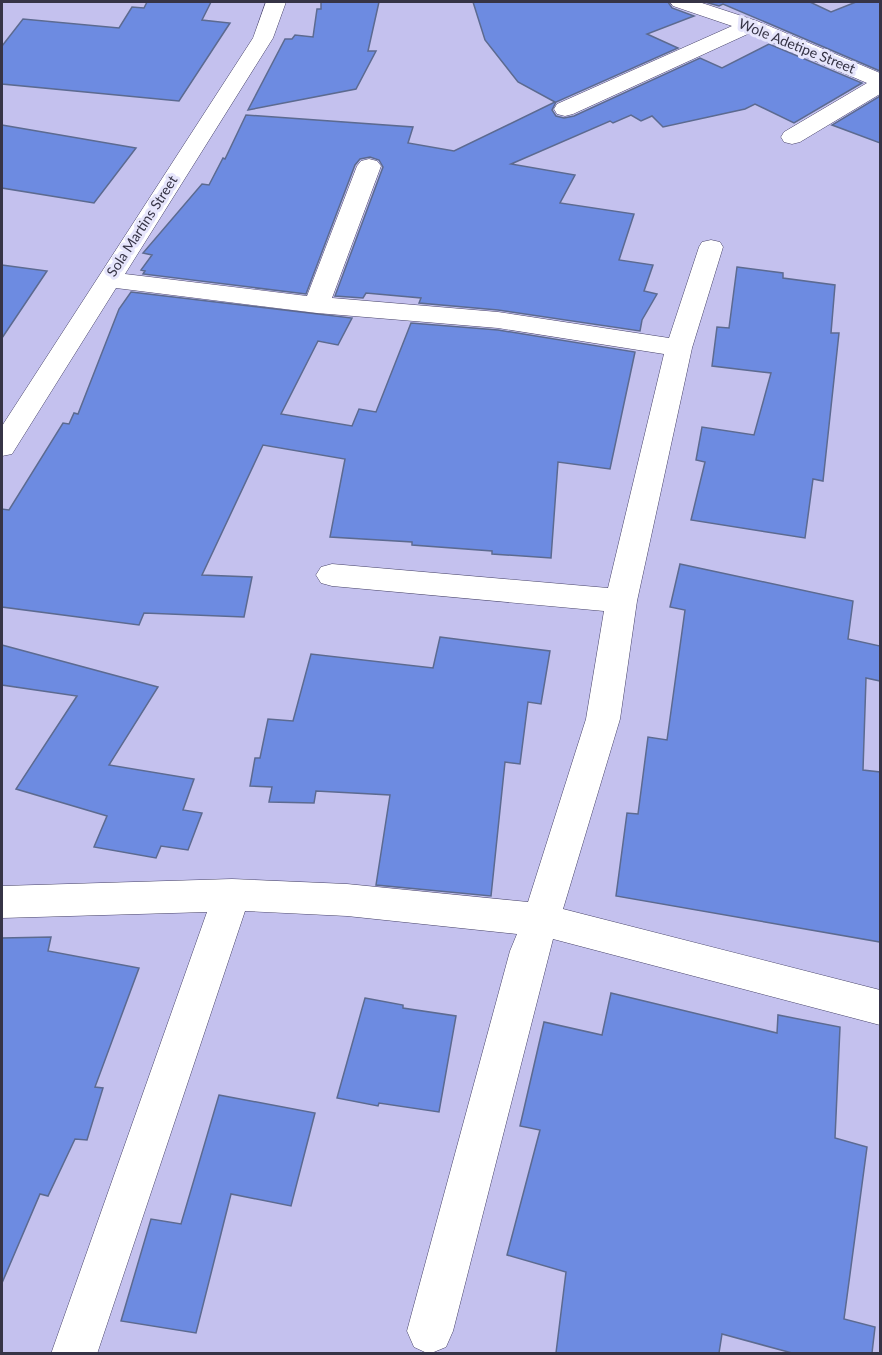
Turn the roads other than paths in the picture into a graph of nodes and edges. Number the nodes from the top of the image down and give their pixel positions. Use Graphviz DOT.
graph roads {
  1 [pos="276,2"];
  2 [pos="680,2"];
  3 [pos="750,25"];
  4 [pos="880,81"];
  5 [pos="880,85"];
  6 [pos="566,109"];
  7 [pos="792,137"];
  8 [pos="369,165"];
  9 [pos="711,247"];
  10 [pos="108,279"];
  11 [pos="317,305"];
  12 [pos="679,348"];
  13 [pos="2,447"];
  14 [pos="332,575"];
  15 [pos="621,601"];
  16 [pos="232,895"];
  17 [pos="2,902"];
  18 [pos="541,920"];
  19 [pos="880,1008"];
  20 [pos="430,1330"];
  21 [pos="75,1353"];
  1 -- 10 [label="street, Sola Martins Street"];
  2 -- 3 [label="street, Wole Adetipe Street"];
  3 -- 4 [label="street, Wole Adetipe Street"];
  3 -- 6 [label="street"];
  5 -- 7 [label="street"];
  8 -- 11 [label="street"];
  9 -- 12 [label="street"];
  10 -- 11 [label="street"];
  10 -- 13 [label="street, Sola Martins Street"];
  11 -- 12 [label="street"];
  12 -- 15 [label="street"];
  14 -- 15 [label="street"];
  15 -- 18 [label="street"];
  16 -- 17 [label="street"];
  16 -- 18 [label="street"];
  16 -- 21 [label="street"];
  18 -- 19 [label="street"];
  18 -- 20 [label="street"];
}
